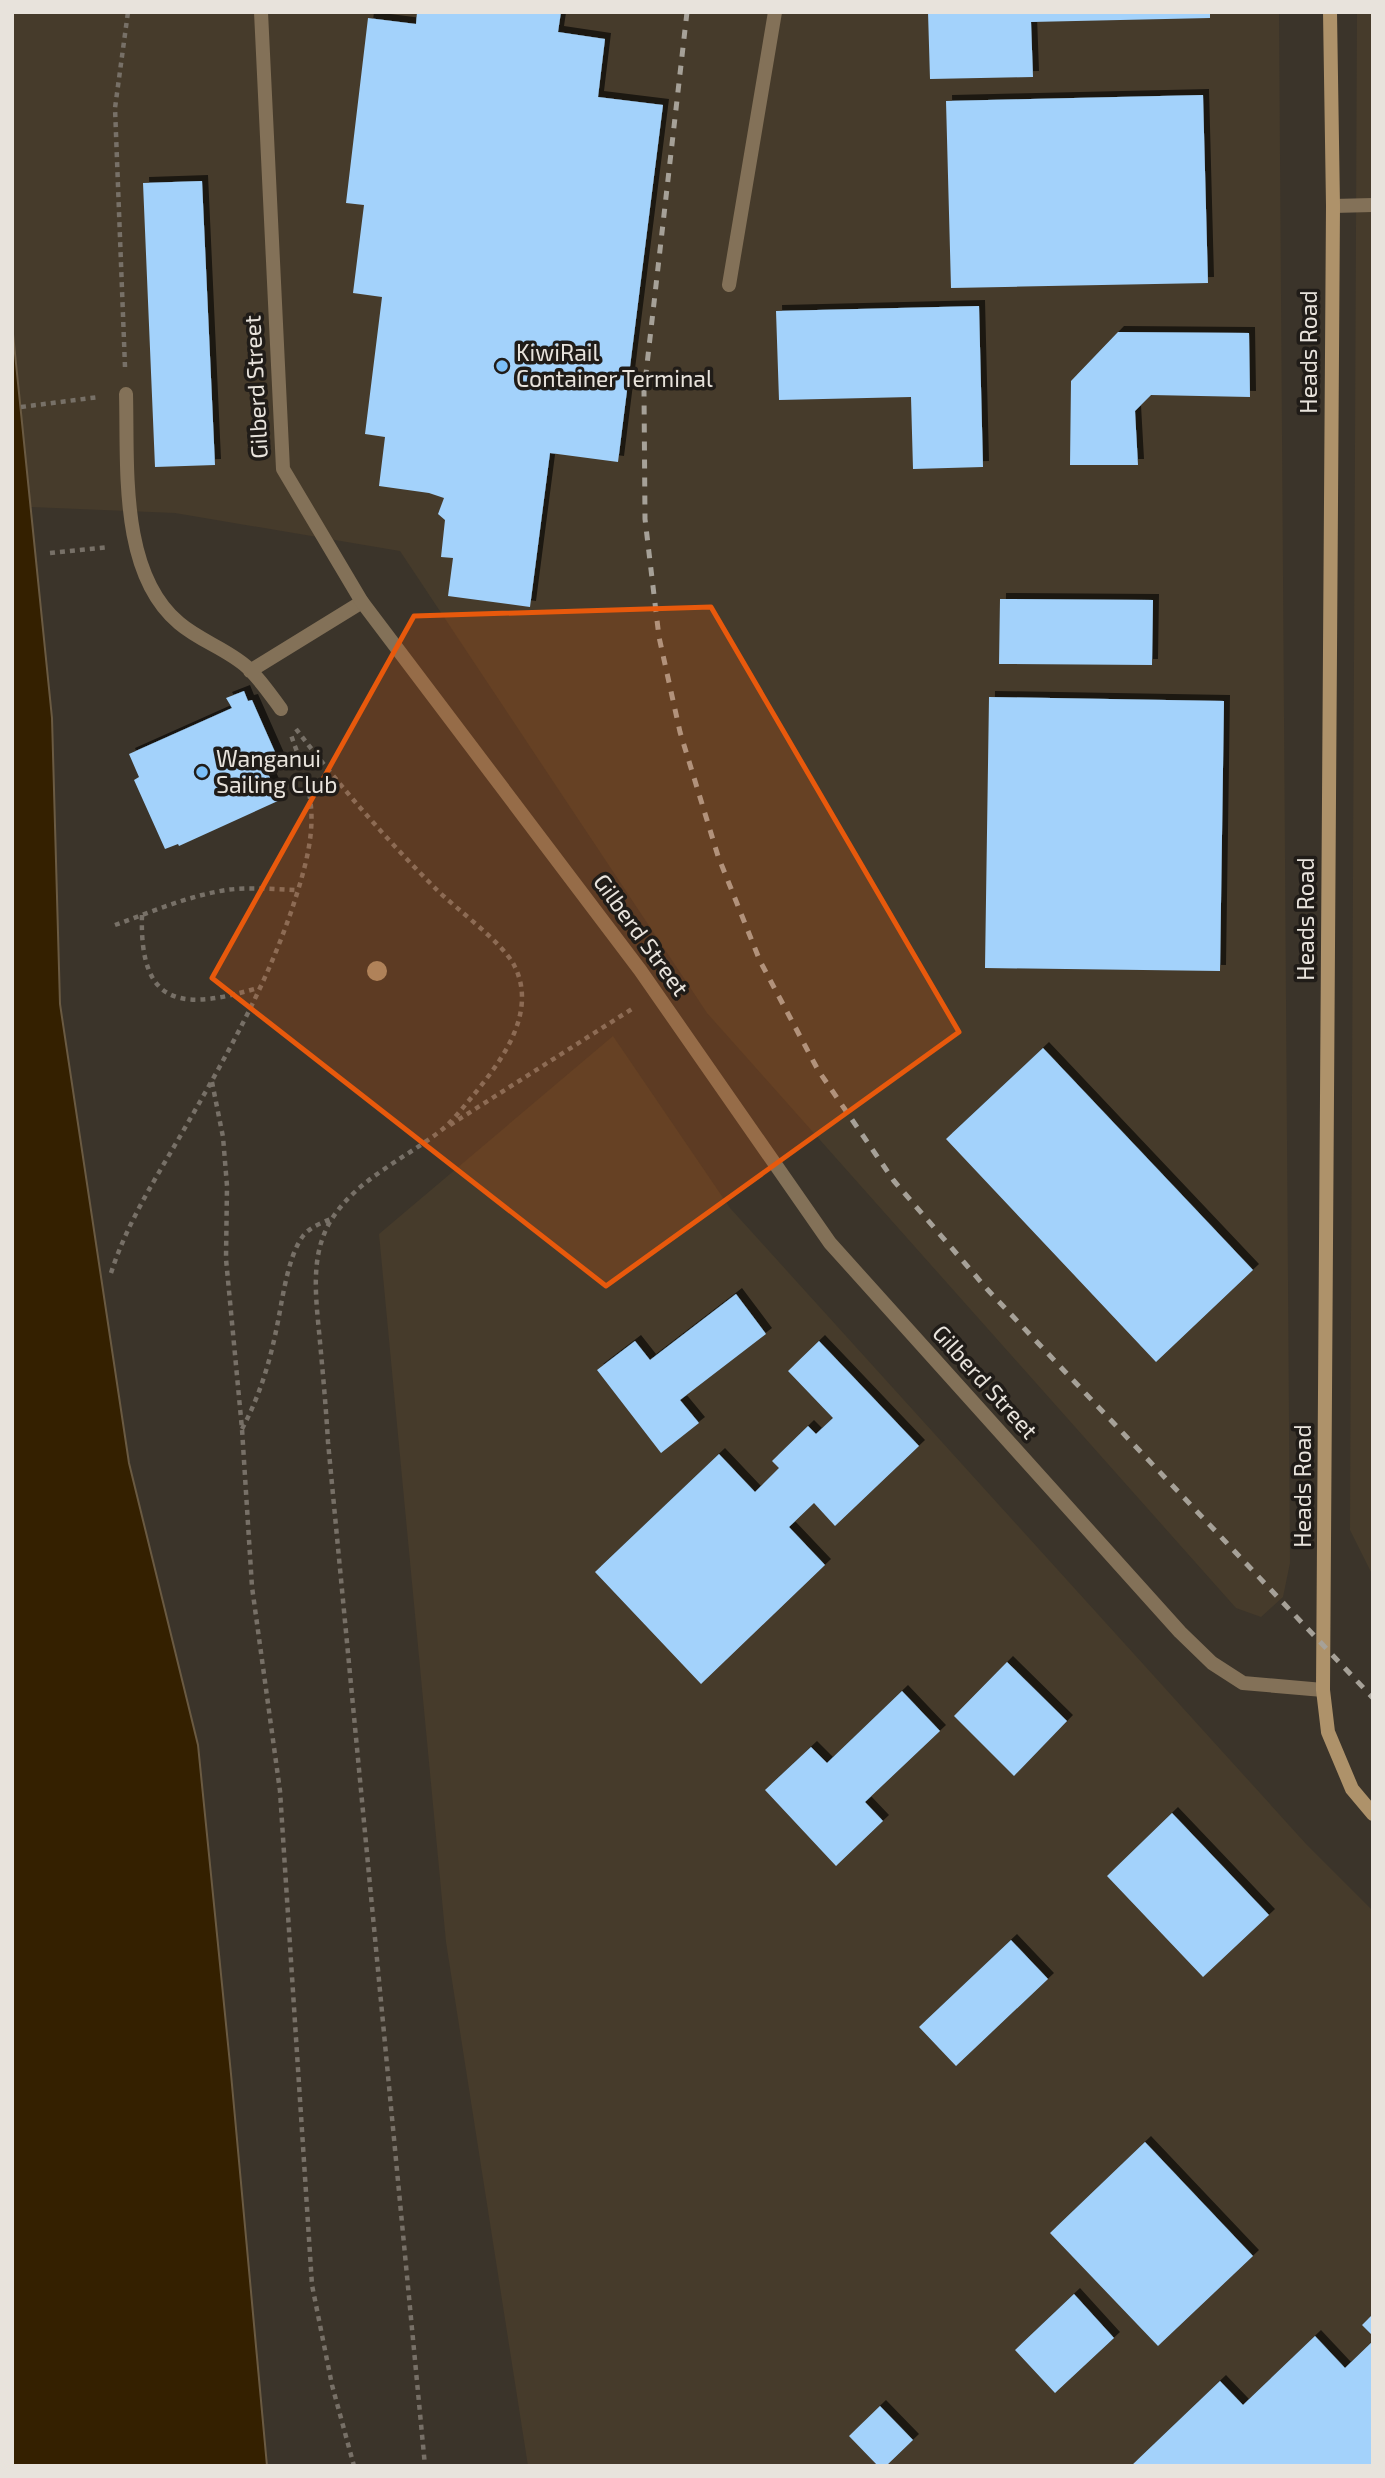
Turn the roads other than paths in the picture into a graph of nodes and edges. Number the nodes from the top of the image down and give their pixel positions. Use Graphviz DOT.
graph roads {
  1 [pos="261,12"];
  2 [pos="775,12"];
  3 [pos="1330,12"];
  4 [pos="1373,205"];
  5 [pos="1333,206"];
  6 [pos="729,285"];
  7 [pos="126,394"];
  8 [pos="362,602"];
  9 [pos="250,671"];
  10 [pos="281,709"];
  11 [pos="1324,1690"];
  12 [pos="1373,1814"];
  1 -- 8 [label="street, Gilberd Street"];
  2 -- 6 [label="street"];
  3 -- 5 [label="main road, Heads Road"];
  4 -- 5 [label="street"];
  5 -- 11 [label="main road, Heads Road"];
  7 -- 9 [label="street"];
  8 -- 9 [label="street"];
  8 -- 11 [label="street, Gilberd Street"];
  9 -- 10 [label="street"];
  11 -- 12 [label="main road, Heads Road"];
}
